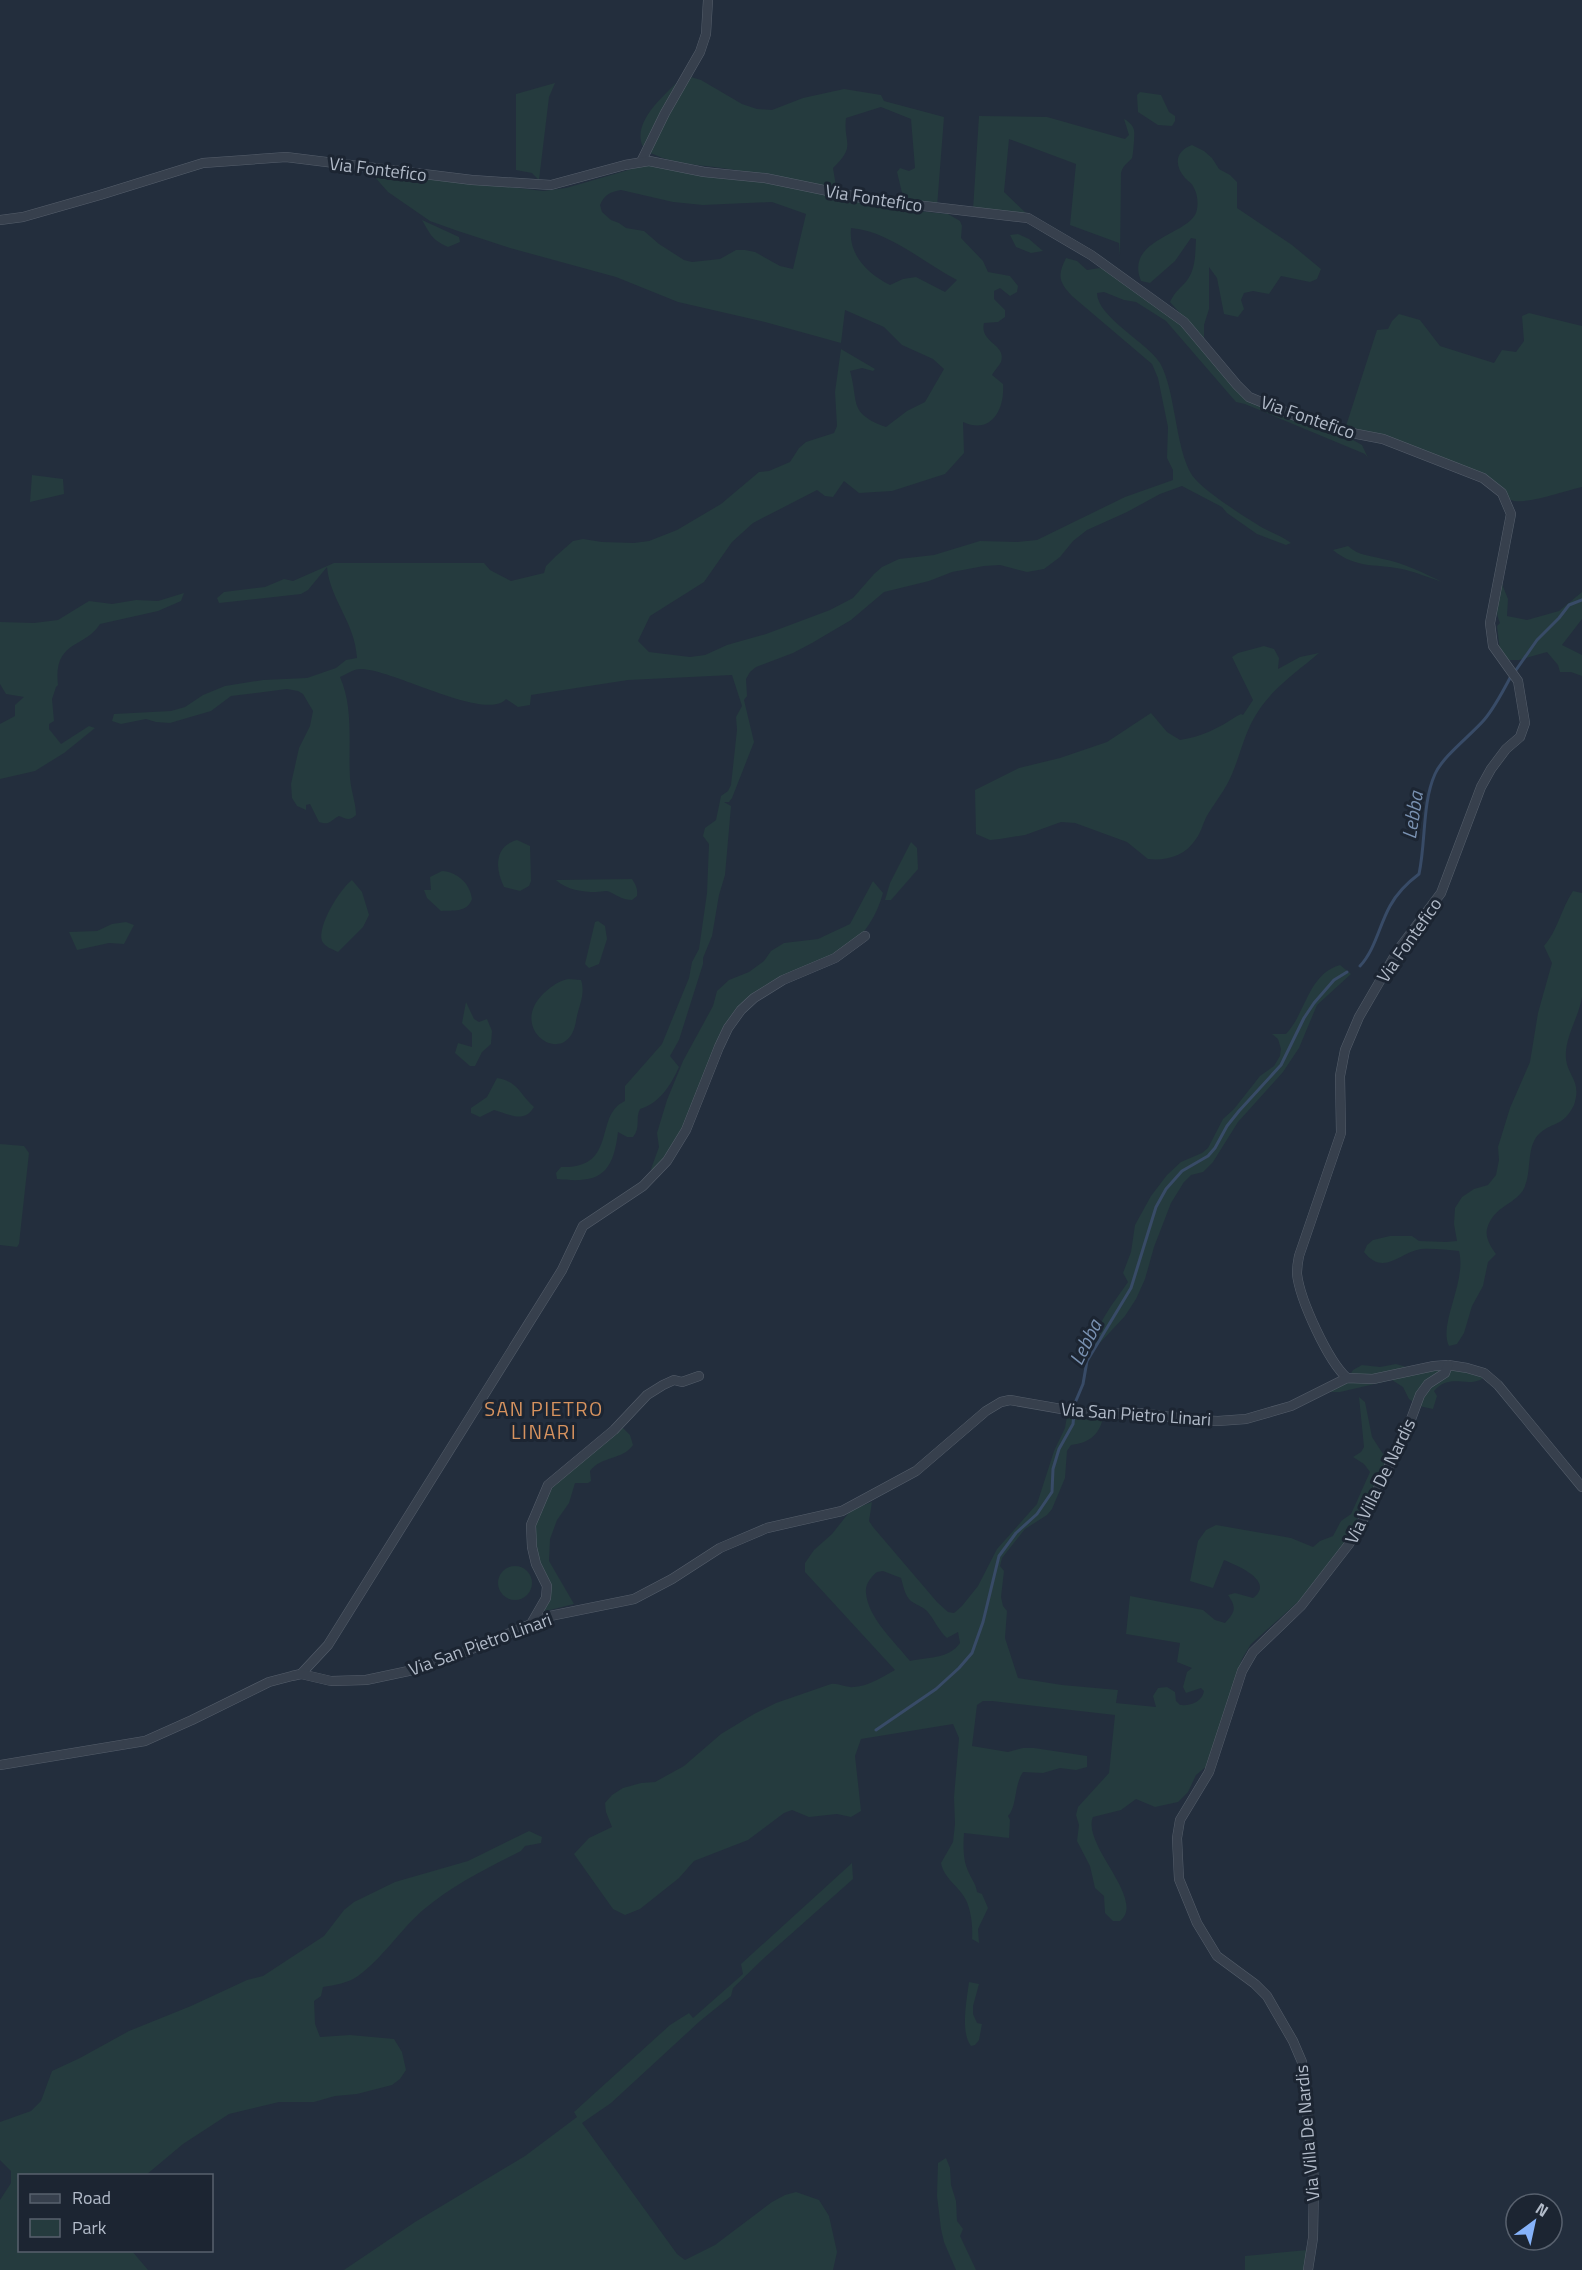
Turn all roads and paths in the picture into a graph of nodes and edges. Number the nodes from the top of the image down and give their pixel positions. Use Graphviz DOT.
graph roads {
  1 [pos="708,0"];
  2 [pos="641,162"];
  3 [pos="0,219"];
  4 [pos="865,936"];
  5 [pos="1448,1365"];
  6 [pos="699,1376"];
  7 [pos="1347,1378"];
  8 [pos="1582,1487"];
  9 [pos="531,1624"];
  10 [pos="302,1674"];
  11 [pos="0,1765"];
  12 [pos="1308,2270"];
  1 -- 2 [label="street"];
  2 -- 3 [label="street, Via Fontefico"];
  2 -- 7 [label="street, Via Fontefico"];
  4 -- 10 [label="street"];
  5 -- 7 [label="street, Via San Pietro Linari"];
  5 -- 8 [label="street, Via San Pietro Linari"];
  5 -- 12 [label="street, Via Villa De Nardis"];
  6 -- 9 [label="street"];
  7 -- 9 [label="street, Via San Pietro Linari"];
  9 -- 10 [label="street, Via San Pietro Linari"];
  10 -- 11 [label="street, Via San Pietro Linari"];
}
